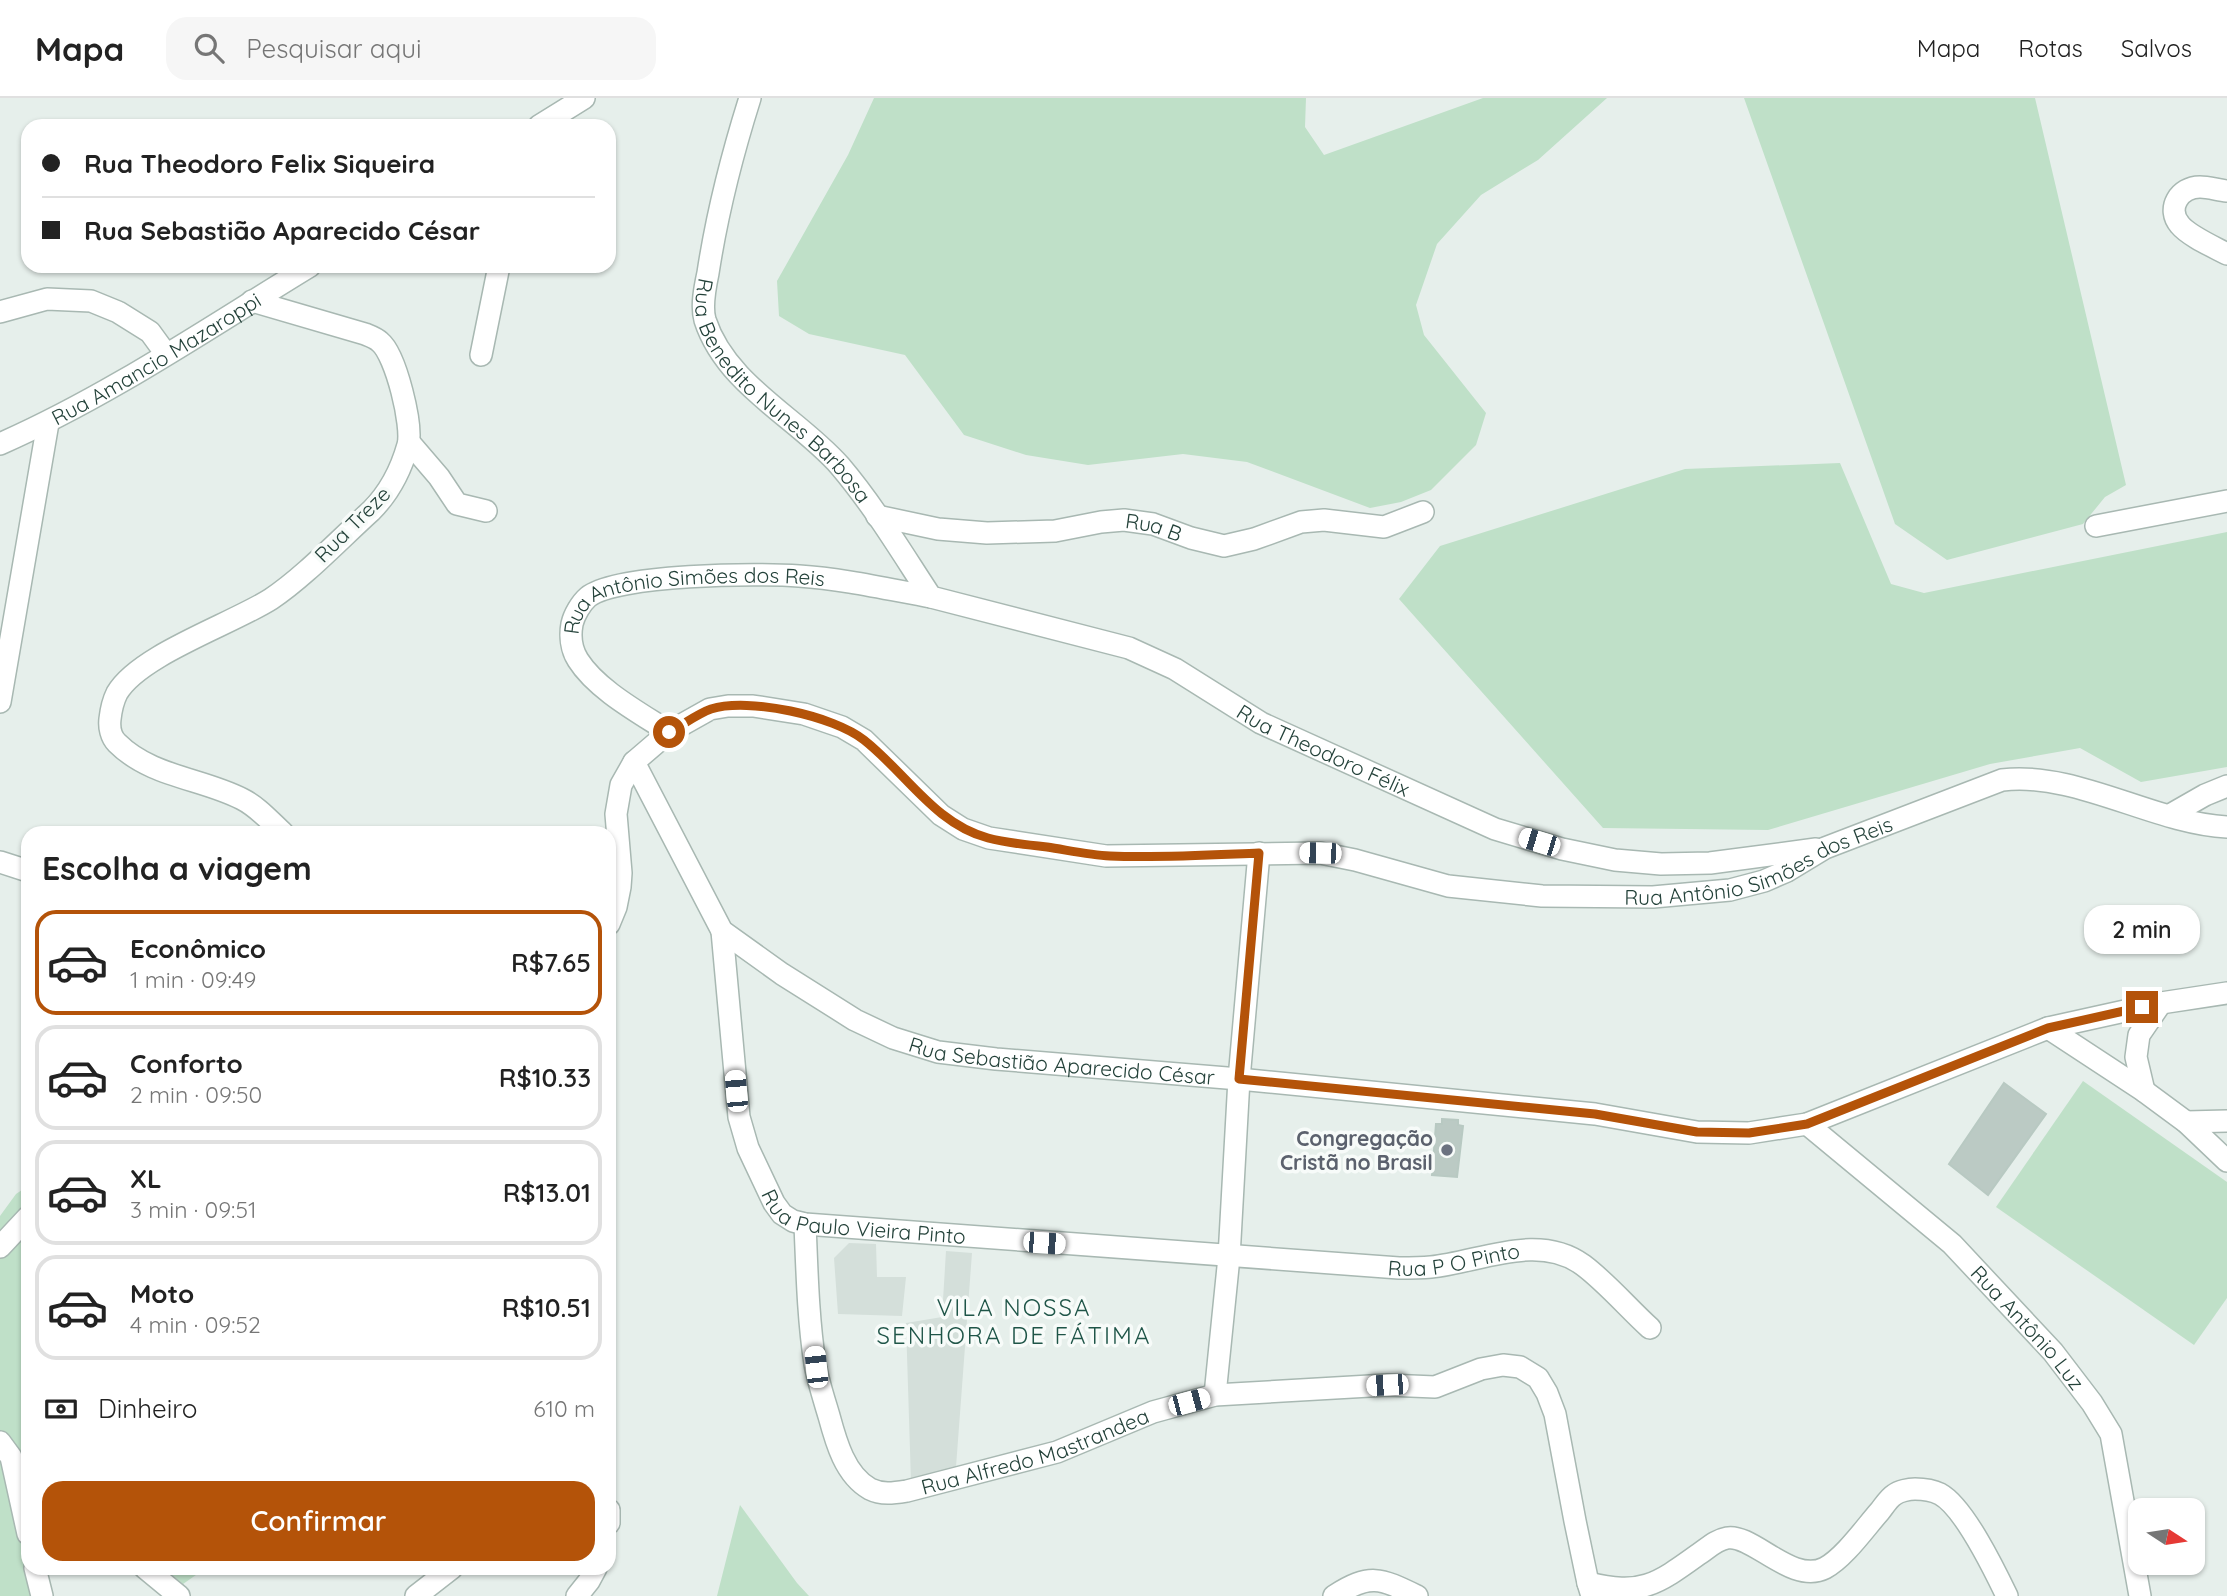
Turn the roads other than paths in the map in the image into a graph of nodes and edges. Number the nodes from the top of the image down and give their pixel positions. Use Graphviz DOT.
graph roads {
  1 [pos="584,98"];
  2 [pos="750,98"];
  3 [pos="550,119"];
  4 [pos="2227,191"];
  5 [pos="2227,254"];
  6 [pos="299,273"];
  7 [pos="498,273"];
  8 [pos="252,302"];
  9 [pos="0,312"];
  10 [pos="166,354"];
  11 [pos="481,355"];
  12 [pos="48,423"];
  13 [pos="409,442"];
  14 [pos="0,444"];
  15 [pos="2227,501"];
  16 [pos="486,511"];
  17 [pos="1423,512"];
  18 [pos="877,516"];
  19 [pos="2096,526"];
  20 [pos="931,597"];
  21 [pos="0,702"];
  22 [pos="669,732"];
  23 [pos="634,762"];
  24 [pos="2227,786"];
  25 [pos="2170,816"];
  26 [pos="276,826"];
  27 [pos="2227,827"];
  28 [pos="1825,848"];
  29 [pos="1270,853"];
  30 [pos="0,862"];
  31 [pos="21,869"];
  32 [pos="616,907"];
  33 [pos="722,931"];
  34 [pos="2227,993"];
  35 [pos="2161,1003"];
  36 [pos="2048,1028"];
  37 [pos="1239,1079"];
  38 [pos="2144,1091"];
  39 [pos="2227,1121"];
  40 [pos="2186,1122"];
  41 [pos="1807,1124"];
  42 [pos="2227,1161"];
  43 [pos="21,1224"];
  44 [pos="805,1224"];
  45 [pos="0,1247"];
  46 [pos="1229,1257"];
  47 [pos="1650,1328"];
  48 [pos="1215,1395"];
  49 [pos="13,1457"];
  50 [pos="21,1498"];
  51 [pos="38,1575"];
  52 [pos="154,1575"];
  53 [pos="443,1575"];
  54 [pos="592,1575"];
  55 [pos="1590,1590"];
  56 [pos="42,1596"];
  57 [pos="179,1596"];
  58 [pos="416,1596"];
  59 [pos="577,1596"];
  60 [pos="1334,1596"];
  61 [pos="1418,1596"];
  62 [pos="2007,1596"];
  63 [pos="2140,1596"];
  1 -- 3 [label="street"];
  2 -- 18 [label="street, Rua Benedito Nunes Barbosa"];
  4 -- 5 [label="street"];
  6 -- 8 [label="street, Rua Amancio Mazaroppi"];
  7 -- 11 [label="street"];
  8 -- 10 [label="street, Rua Amancio Mazaroppi"];
  8 -- 13 [label="street"];
  9 -- 10 [label="street"];
  10 -- 12 [label="street, Rua Amancio Mazaroppi"];
  12 -- 14 [label="street, Rua Amancio Mazaroppi"];
  12 -- 21 [label="street"];
  13 -- 16 [label="street"];
  13 -- 26 [label="street, Rua Treze"];
  15 -- 19 [label="street"];
  17 -- 18 [label="street, Rua B"];
  18 -- 20 [label="street"];
  20 -- 22 [label="street, Rua Antônio Simões dos Reis"];
  20 -- 28 [label="street, Rua Theodoro Félix"];
  22 -- 23 [label="street"];
  22 -- 29 [label="street, Rua Antônio Simões dos Reis"];
  23 -- 32 [label="street"];
  23 -- 33 [label="street, Rua Sebastião Aparecido César"];
  24 -- 25 [label="street"];
  25 -- 27 [label="street, Rua Antônio Simões dos Reis"];
  25 -- 28 [label="street, Rua Antônio Simões dos Reis"];
  28 -- 29 [label="street, Rua Antônio Simões dos Reis"];
  29 -- 37 [label="street"];
  30 -- 31 [label="street"];
  33 -- 37 [label="street, Rua Sebastião Aparecido César"];
  33 -- 44 [label="street, Rua Paulo Vieira Pinto"];
  34 -- 35 [label="street, Rua Sebastião Aparecido César"];
  35 -- 36 [label="street, Rua Sebastião Aparecido César"];
  35 -- 38 [label="street"];
  36 -- 38 [label="street"];
  36 -- 41 [label="street, Rua Sebastião Aparecido César"];
  37 -- 41 [label="street, Rua Sebastião Aparecido César"];
  37 -- 46 [label="street"];
  38 -- 40 [label="street"];
  39 -- 40 [label="street"];
  40 -- 42 [label="street"];
  41 -- 63 [label="street, Rua Antônio Luz"];
  43 -- 45 [label="street"];
  44 -- 46 [label="street, Rua Paulo Vieira Pinto"];
  44 -- 48 [label="street, Rua Alfredo Mastrandea"];
  46 -- 47 [label="street, Rua P O Pinto"];
  46 -- 48 [label="street"];
  48 -- 55 [label="street, Rua Alfredo Mastrandea"];
  49 -- 50 [label="street"];
  51 -- 56 [label="street"];
  52 -- 57 [label="street"];
  53 -- 58 [label="street"];
  54 -- 59 [label="street"];
  55 -- 62 [label="street"];
  60 -- 61 [label="street"];
}
